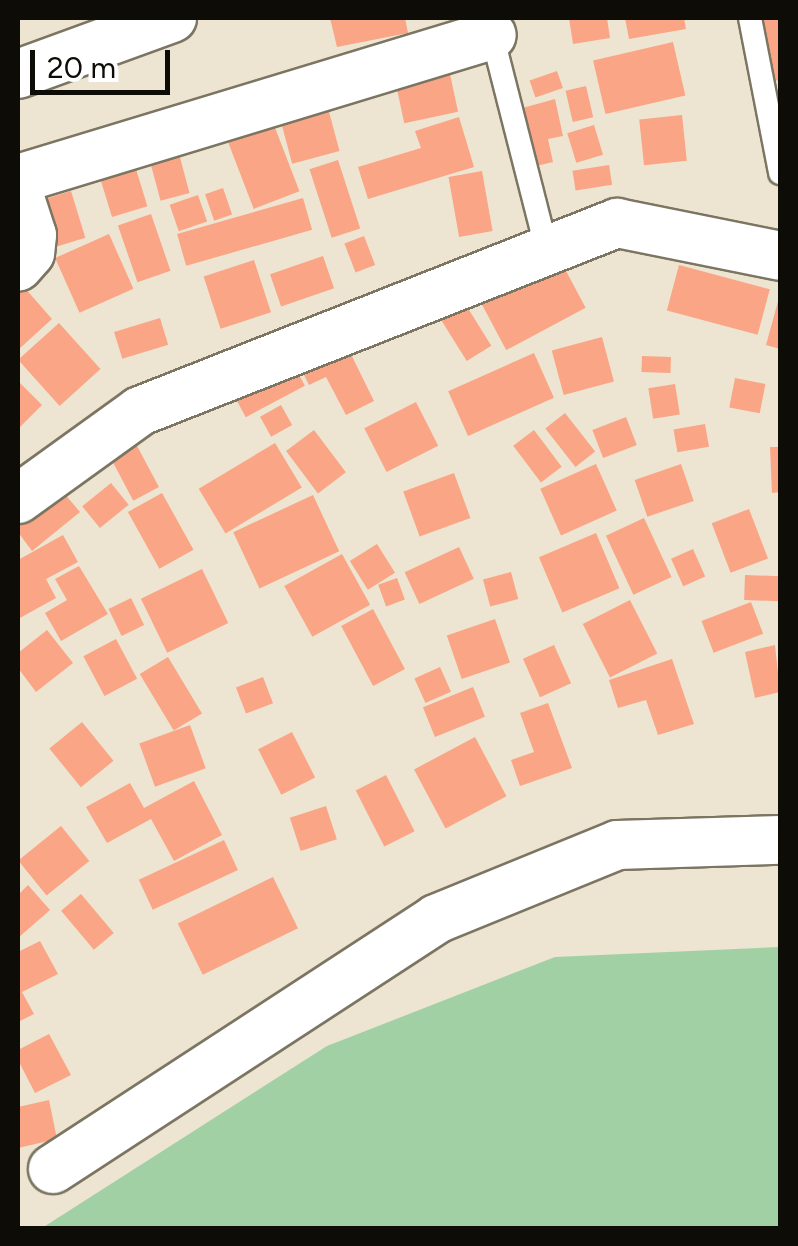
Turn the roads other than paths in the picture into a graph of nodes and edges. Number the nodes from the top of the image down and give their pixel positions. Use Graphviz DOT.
graph roads {
  1 [pos="172,18"];
  2 [pos="750,18"];
  3 [pos="490,26"];
  4 [pos="18,74"];
  5 [pos="780,173"];
  6 [pos="18,179"];
  7 [pos="18,192"];
  8 [pos="548,250"];
  9 [pos="780,256"];
  10 [pos="18,266"];
  11 [pos="18,499"];
  12 [pos="780,840"];
  13 [pos="53,1169"];
  1 -- 4 [label="street"];
  2 -- 5 [label="lane"];
  3 -- 6 [label="street"];
  3 -- 8 [label="lane"];
  7 -- 10 [label="street"];
  8 -- 9 [label="street"];
  8 -- 11 [label="street"];
  12 -- 13 [label="street"];
}
